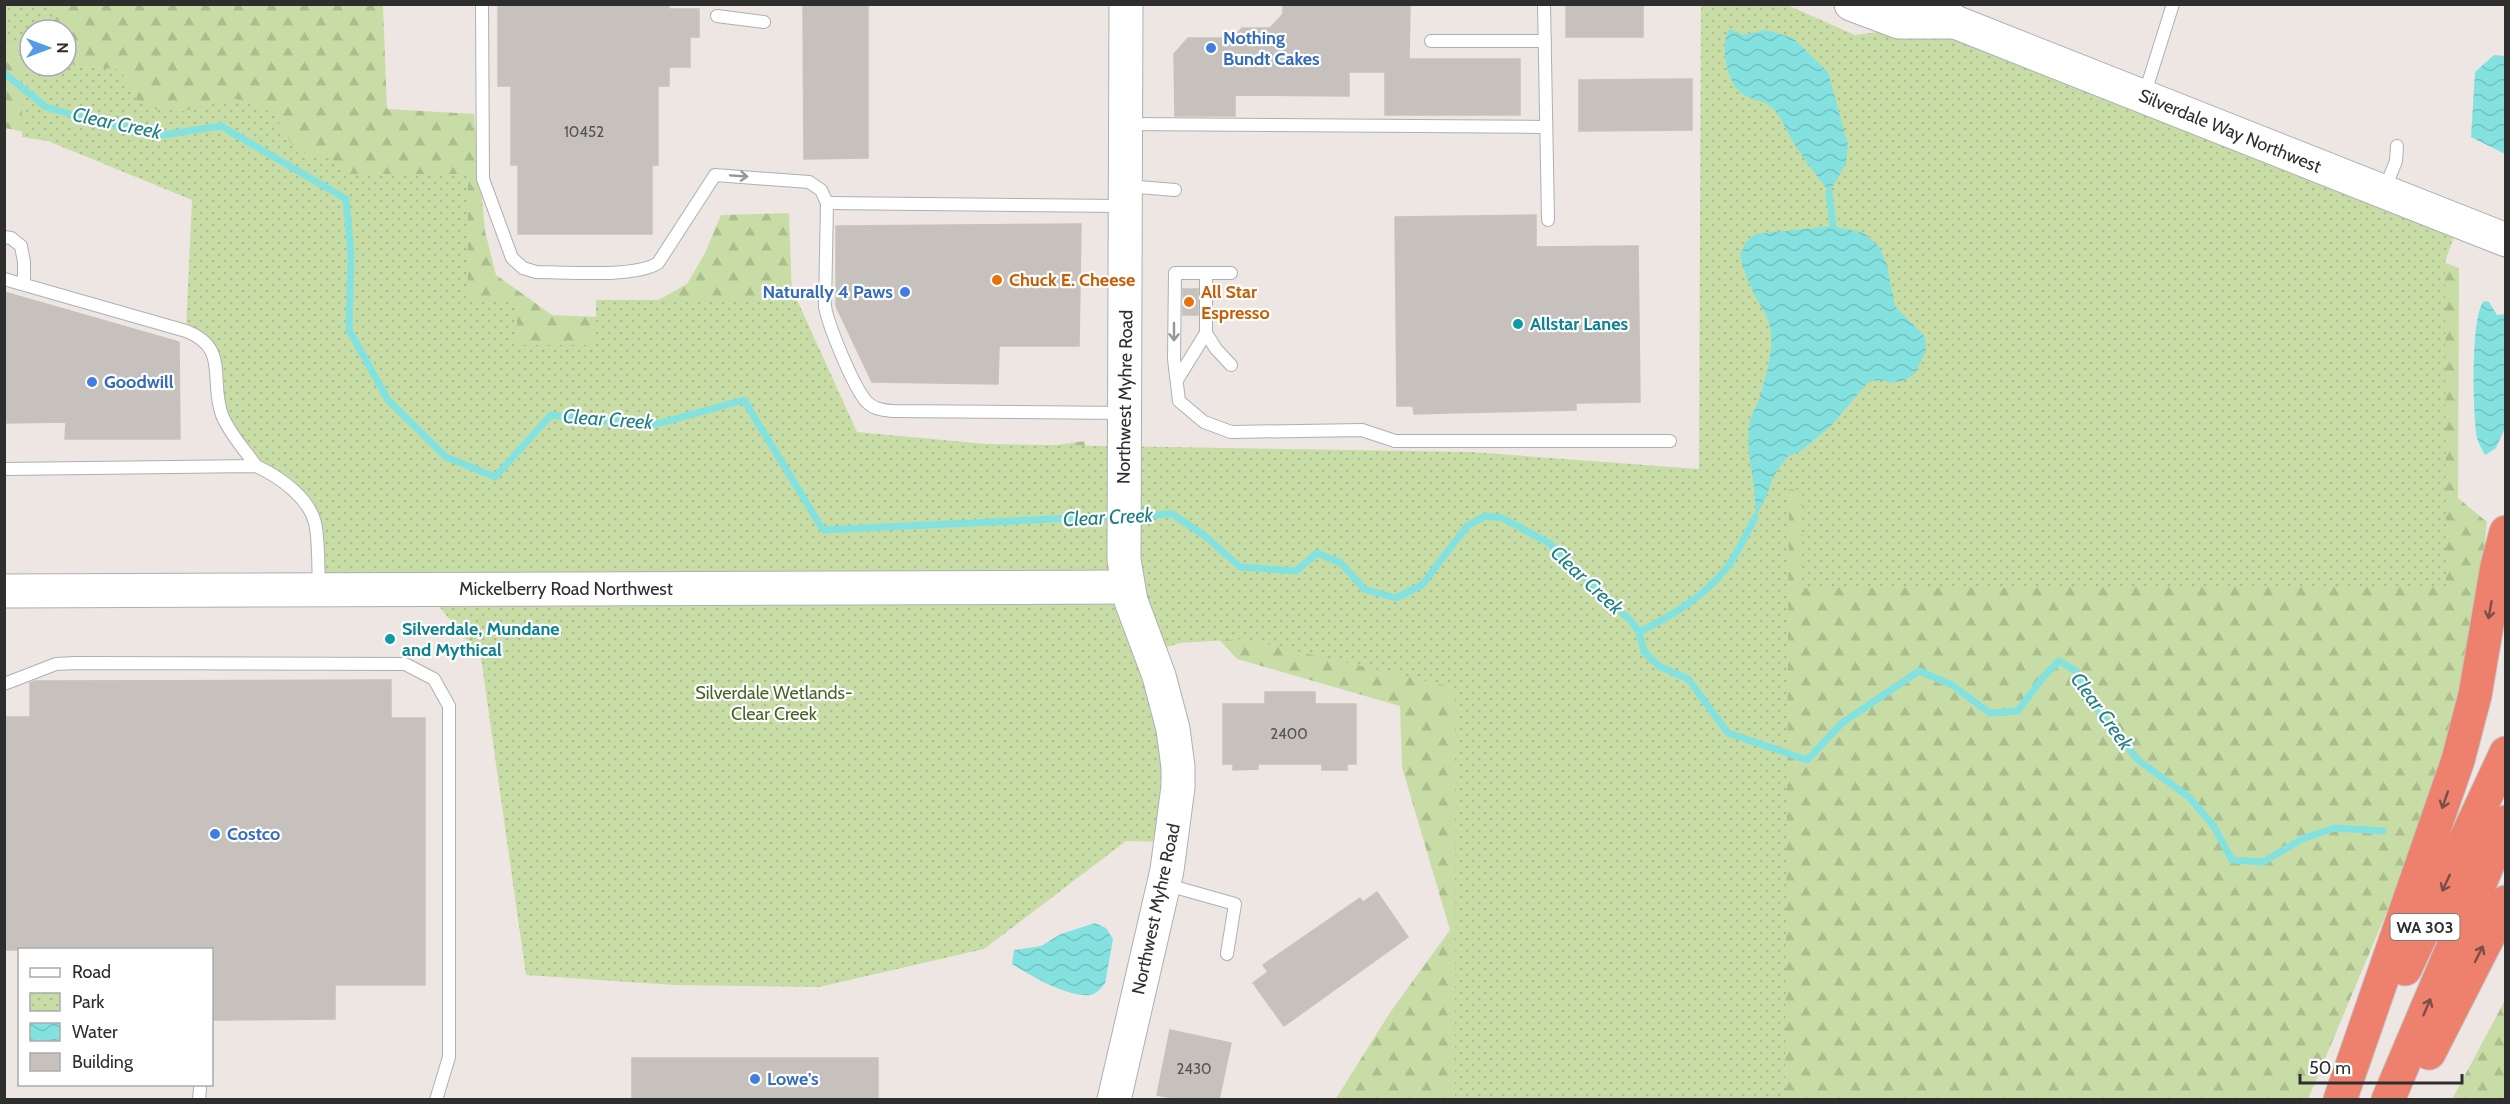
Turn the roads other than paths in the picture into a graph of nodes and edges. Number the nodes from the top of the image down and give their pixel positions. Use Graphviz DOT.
graph roads {
  1 [pos="482,4"];
  2 [pos="1126,4"];
  3 [pos="1544,4"];
  4 [pos="1851,4"];
  5 [pos="2173,4"];
  6 [pos="1942,13"];
  7 [pos="717,16"];
  8 [pos="764,22"];
  9 [pos="1431,41"];
  10 [pos="1545,41"];
  11 [pos="2143,97"];
  12 [pos="1126,124"];
  13 [pos="1546,127"];
  14 [pos="2397,146"];
  15 [pos="1175,190"];
  16 [pos="2384,192"];
  17 [pos="1126,196"];
  18 [pos="827,203"];
  19 [pos="1548,220"];
  20 [pos="4,237"];
  21 [pos="2505,240"];
  22 [pos="1206,273"];
  23 [pos="1231,273"];
  24 [pos="4,279"];
  25 [pos="24,285"];
  26 [pos="1206,333"];
  27 [pos="1231,365"];
  28 [pos="1177,380"];
  29 [pos="1126,413"];
  30 [pos="1670,441"];
  31 [pos="256,466"];
  32 [pos="4,469"];
  33 [pos="2505,532"];
  34 [pos="1127,586"];
  35 [pos="319,590"];
  36 [pos="4,591"];
  37 [pos="4,684"];
  38 [pos="2505,753"];
  39 [pos="2505,822"];
  40 [pos="1164,884"];
  41 [pos="2505,902"];
  42 [pos="1227,954"];
  43 [pos="436,1100"];
  44 [pos="1114,1100"];
  45 [pos="2341,1100"];
  46 [pos="2388,1100"];
  47 [pos="2404,1100"];
  1 -- 18 [label="lane, one-way"];
  2 -- 12 [label="street, Northwest Myhre Road"];
  3 -- 10 [label="lane"];
  4 -- 6 [label="street, Silverdale Way Northwest"];
  5 -- 11 [label="lane"];
  6 -- 11 [label="street, Silverdale Way Northwest"];
  7 -- 8 [label="lane"];
  9 -- 10 [label="lane"];
  10 -- 13 [label="lane"];
  11 -- 16 [label="street, Silverdale Way Northwest"];
  12 -- 13 [label="lane"];
  12 -- 17 [label="street, Northwest Myhre Road"];
  13 -- 19 [label="lane"];
  14 -- 16 [label="lane"];
  15 -- 17 [label="lane"];
  16 -- 21 [label="street, Silverdale Way Northwest"];
  17 -- 18 [label="lane"];
  17 -- 29 [label="street, Northwest Myhre Road"];
  18 -- 29 [label="lane"];
  20 -- 25 [label="lane"];
  22 -- 23 [label="lane"];
  22 -- 26 [label="lane"];
  22 -- 28 [label="lane, one-way"];
  24 -- 25 [label="lane"];
  25 -- 31 [label="lane"];
  26 -- 27 [label="lane"];
  26 -- 28 [label="lane"];
  28 -- 30 [label="lane"];
  29 -- 34 [label="street, Northwest Myhre Road"];
  31 -- 32 [label="lane"];
  31 -- 35 [label="lane"];
  33 -- 45 [label="highway, one-way"];
  34 -- 35 [label="street, Mickelberry Road Northwest"];
  34 -- 40 [label="street, Northwest Myhre Road"];
  35 -- 36 [label="street, Mickelberry Road Northwest"];
  37 -- 43 [label="lane"];
  38 -- 45 [label="highway, WA 303, one-way"];
  46 -- 39 [label="highway, WA 303, one-way"];
  40 -- 42 [label="lane"];
  40 -- 44 [label="street, Northwest Myhre Road"];
  47 -- 41 [label="highway, one-way"];
}
